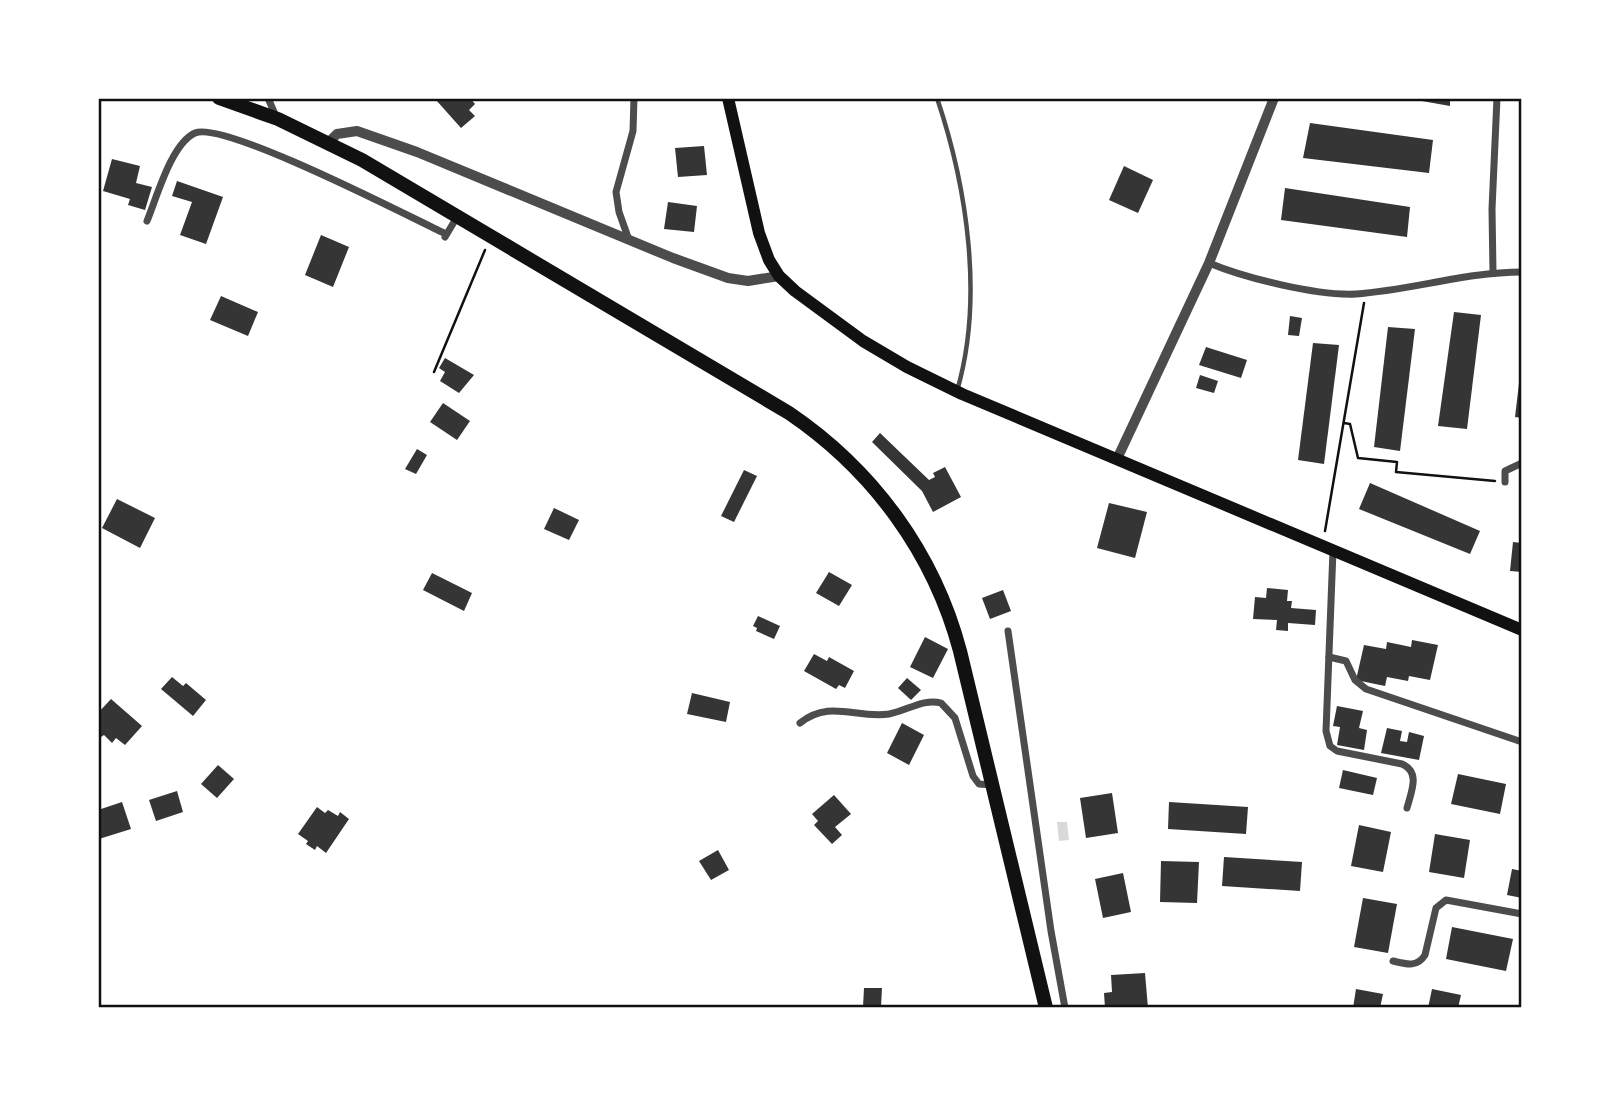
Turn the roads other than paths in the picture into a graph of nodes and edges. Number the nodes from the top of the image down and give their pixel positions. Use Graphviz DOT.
graph roads {
  1 [pos="219,98"];
  2 [pos="268,98"];
  3 [pos="634,98"];
  4 [pos="728,98"];
  5 [pos="937,98"];
  6 [pos="1274,98"];
  7 [pos="1497,98"];
  8 [pos="278,119"];
  9 [pos="328,143"];
  10 [pos="457,217"];
  11 [pos="147,221"];
  12 [pos="629,240"];
  13 [pos="1209,263"];
  14 [pos="1493,272"];
  15 [pos="1522,272"];
  16 [pos="779,276"];
  17 [pos="957,392"];
  18 [pos="1117,459"];
  19 [pos="1522,463"];
  20 [pos="1505,482"];
  21 [pos="1328,548"];
  22 [pos="1522,630"];
  23 [pos="1008,631"];
  24 [pos="1329,657"];
  25 [pos="800,723"];
  26 [pos="1522,742"];
  27 [pos="992,785"];
  28 [pos="1407,808"];
  29 [pos="1522,914"];
  30 [pos="1393,961"];
  31 [pos="1045,1008"];
  32 [pos="1065,1008"];
  1 -- 8 [label="main road"];
  2 -- 8 [label="street"];
  3 -- 12 [label="street"];
  4 -- 16 [label="main road"];
  5 -- 17 [label="lane"];
  6 -- 13 [label="street"];
  7 -- 14 [label="street"];
  8 -- 9 [label="main road"];
  9 -- 10 [label="main road"];
  9 -- 12 [label="street"];
  10 -- 11 [label="street"];
  10 -- 27 [label="main road"];
  12 -- 16 [label="street"];
  13 -- 14 [label="street"];
  13 -- 18 [label="street"];
  14 -- 15 [label="street"];
  16 -- 17 [label="main road"];
  17 -- 18 [label="main road"];
  18 -- 21 [label="main road"];
  19 -- 20 [label="street"];
  21 -- 22 [label="main road"];
  21 -- 24 [label="street"];
  23 -- 32 [label="street"];
  24 -- 26 [label="street"];
  24 -- 28 [label="street"];
  25 -- 27 [label="street"];
  27 -- 31 [label="main road"];
  29 -- 30 [label="street"];
}
